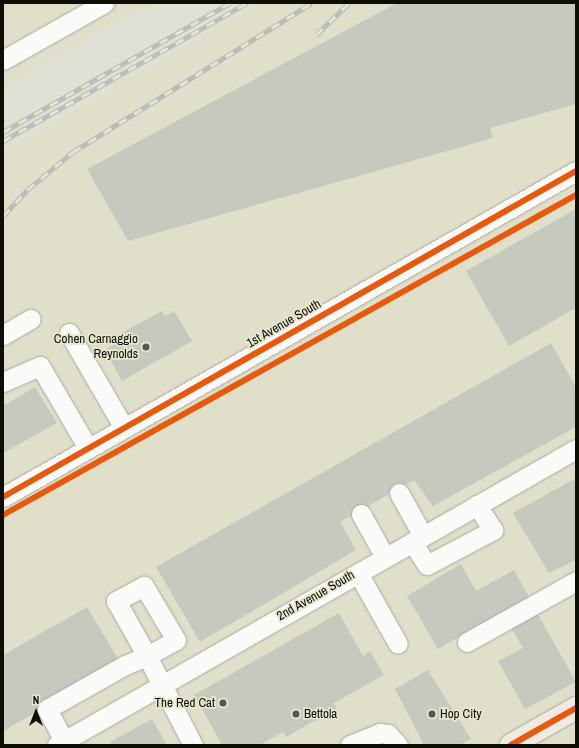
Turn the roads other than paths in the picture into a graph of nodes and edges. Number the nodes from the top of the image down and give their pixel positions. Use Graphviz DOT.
graph roads {
  1 [pos="104,3"];
  2 [pos="3,60"];
  3 [pos="576,171"];
  4 [pos="31,319"];
  5 [pos="69,333"];
  6 [pos="3,335"];
  7 [pos="3,382"];
  8 [pos="124,428"];
  9 [pos="88,448"];
  10 [pos="576,449"];
  11 [pos="399,493"];
  12 [pos="3,496"];
  13 [pos="477,505"];
  14 [pos="361,514"];
  15 [pos="417,539"];
  16 [pos="385,557"];
  17 [pos="358,573"];
  18 [pos="576,581"];
  19 [pos="467,642"];
  20 [pos="398,644"];
  21 [pos="146,656"];
  22 [pos="160,685"];
  23 [pos="576,708"];
  24 [pos="60,743"];
  25 [pos="514,744"];
  26 [pos="193,745"];
  27 [pos="350,745"];
  28 [pos="398,745"];
  1 -- 2 [label="street"];
  3 -- 8 [label="street, 1st Avenue South"];
  4 -- 6 [label="street"];
  5 -- 8 [label="street"];
  7 -- 9 [label="street"];
  8 -- 9 [label="street, 1st Avenue South"];
  9 -- 12 [label="street, 1st Avenue South"];
  10 -- 13 [label="street, 2nd Avenue South"];
  11 -- 15 [label="street"];
  13 -- 15 [label="street, 2nd Avenue South"];
  13 -- 15 [label="street"];
  14 -- 16 [label="street"];
  15 -- 16 [label="street, 2nd Avenue South"];
  16 -- 17 [label="street, 2nd Avenue South"];
  17 -- 20 [label="street"];
  17 -- 22 [label="street, 2nd Avenue South"];
  18 -- 19 [label="street"];
  21 -- 21 [label="street"];
  21 -- 22 [label="street"];
  21 -- 24 [label="street"];
  22 -- 24 [label="street, 2nd Avenue South"];
  22 -- 26 [label="street"];
  23 -- 25 [label="main road"];
  27 -- 28 [label="street"];
}
